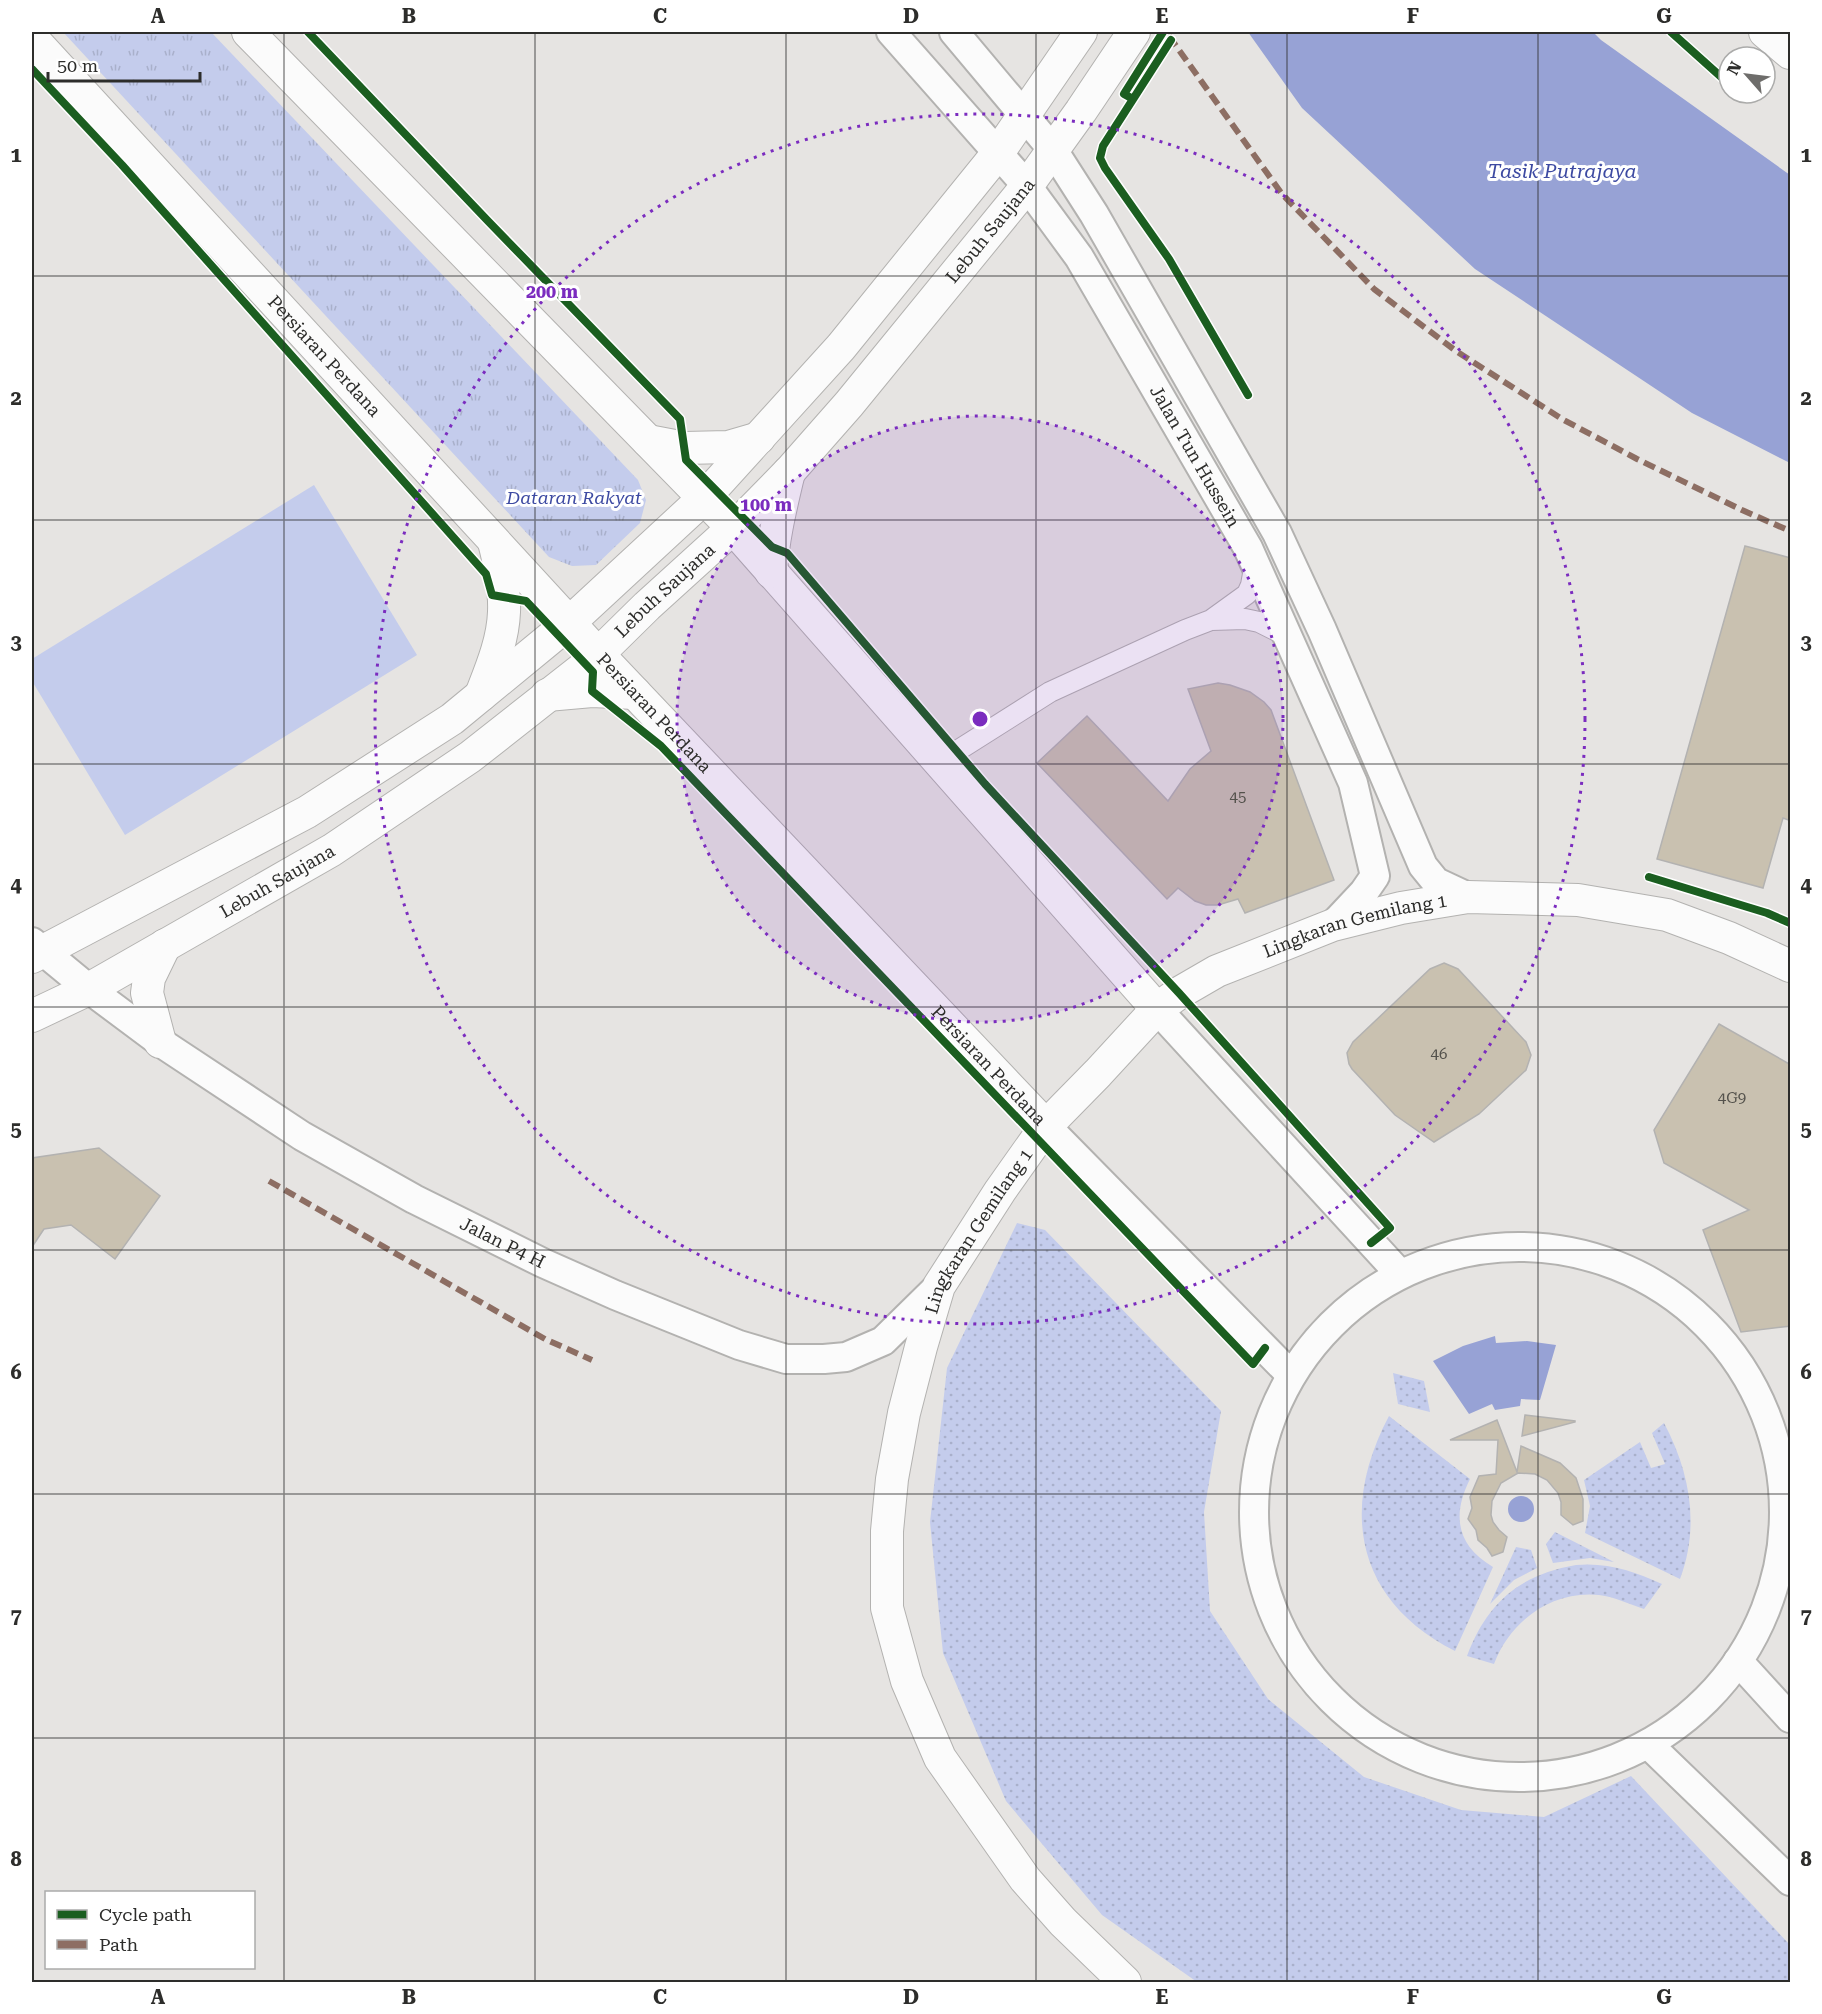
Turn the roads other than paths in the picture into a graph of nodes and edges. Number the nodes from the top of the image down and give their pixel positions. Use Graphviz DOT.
graph roads {
  1 [pos="248,32"];
  2 [pos="891,32"];
  3 [pos="954,32"];
  4 [pos="1081,32"];
  5 [pos="1134,32"];
  6 [pos="1765,32"];
  7 [pos="32,38"];
  8 [pos="1791,53"];
  9 [pos="1024,117"];
  10 [pos="1053,150"];
  11 [pos="998,153"];
  12 [pos="1027,186"];
  13 [pos="759,438"];
  14 [pos="648,441"];
  15 [pos="790,471"];
  16 [pos="704,498"];
  17 [pos="733,528"];
  18 [pos="494,542"];
  19 [pos="1255,563"];
  20 [pos="771,572"];
  21 [pos="1211,620"];
  22 [pos="570,622"];
  23 [pos="1287,636"];
  24 [pos="598,654"];
  25 [pos="635,693"];
  26 [pos="547,695"];
  27 [pos="481,696"];
  28 [pos="938,763"];
  29 [pos="1468,897"];
  30 [pos="1333,925"];
  31 [pos="165,945"];
  32 [pos="35,950"];
  33 [pos="1791,966"];
  34 [pos="89,989"];
  35 [pos="1157,1009"];
  36 [pos="32,1017"];
  37 [pos="160,1042"];
  38 [pos="1046,1126"];
  39 [pos="1400,1274"];
  40 [pos="939,1286"];
  41 [pos="1291,1375"];
  42 [pos="1738,1661"];
  43 [pos="1791,1718"];
  44 [pos="1648,1744"];
  45 [pos="1791,1881"];
  46 [pos="1125,1983"];
  1 -- 14 [label="main road"];
  2 -- 11 [label="street, Jalan Tun Hussein"];
  3 -- 9 [label="street, Jalan Tun Hussein"];
  4 -- 9 [label="main road"];
  5 -- 10 [label="main road, Lebuh Saujana"];
  6 -- 8 [label="main road"];
  7 -- 18 [label="main road, Persiaran Perdana"];
  9 -- 10 [label="street, Jalan Tun Hussein"];
  9 -- 11 [label="main road"];
  10 -- 12 [label="main road, Lebuh Saujana"];
  10 -- 29 [label="street, Jalan Tun Hussein"];
  11 -- 12 [label="street, Jalan Tun Hussein"];
  11 -- 13 [label="main road"];
  12 -- 15 [label="main road, Lebuh Saujana"];
  12 -- 19 [label="street, Jalan Tun Hussein"];
  13 -- 14 [label="main road"];
  13 -- 16 [label="main road"];
  14 -- 16 [label="main road"];
  15 -- 17 [label="main road, Lebuh Saujana"];
  15 -- 20 [label="main road"];
  16 -- 17 [label="main road"];
  16 -- 22 [label="main road"];
  17 -- 20 [label="main road"];
  17 -- 24 [label="main road, Lebuh Saujana"];
  18 -- 22 [label="main road, Persiaran Perdana"];
  18 -- 27 [label="main road"];
  19 -- 21 [label="street"];
  19 -- 23 [label="street, Jalan Tun Hussein"];
  20 -- 28 [label="main road"];
  21 -- 23 [label="street"];
  21 -- 28 [label="street"];
  22 -- 24 [label="main road, Persiaran Perdana"];
  22 -- 27 [label="main road"];
  23 -- 30 [label="street, Jalan Tun Hussein"];
  24 -- 25 [label="main road, Persiaran Perdana"];
  24 -- 26 [label="main road, Lebuh Saujana"];
  25 -- 26 [label="main road"];
  25 -- 38 [label="main road, Persiaran Perdana"];
  26 -- 31 [label="main road, Lebuh Saujana"];
  27 -- 32 [label="main road"];
  28 -- 35 [label="main road"];
  29 -- 30 [label="main road, Lingkaran Gemilang 1"];
  29 -- 33 [label="main road, Lingkaran Gemilang 1"];
  30 -- 35 [label="main road, Lingkaran Gemilang 1"];
  31 -- 34 [label="main road, Lebuh Saujana"];
  31 -- 37 [label="main road"];
  32 -- 34 [label="street, Jalan P4 H"];
  34 -- 36 [label="main road, Lebuh Saujana"];
  34 -- 37 [label="street, Jalan P4 H"];
  35 -- 38 [label="main road, Lingkaran Gemilang 1"];
  35 -- 39 [label="street"];
  37 -- 40 [label="street, Jalan P4 H"];
  38 -- 40 [label="main road, Lingkaran Gemilang 1"];
  38 -- 41 [label="street, Persiaran Perdana"];
  39 -- 41 [label="street"];
  39 -- 42 [label="street"];
  40 -- 46 [label="main road, Lingkaran Gemilang 1"];
  41 -- 44 [label="street"];
  42 -- 43 [label="street"];
  42 -- 44 [label="street"];
  44 -- 45 [label="street"];
}
